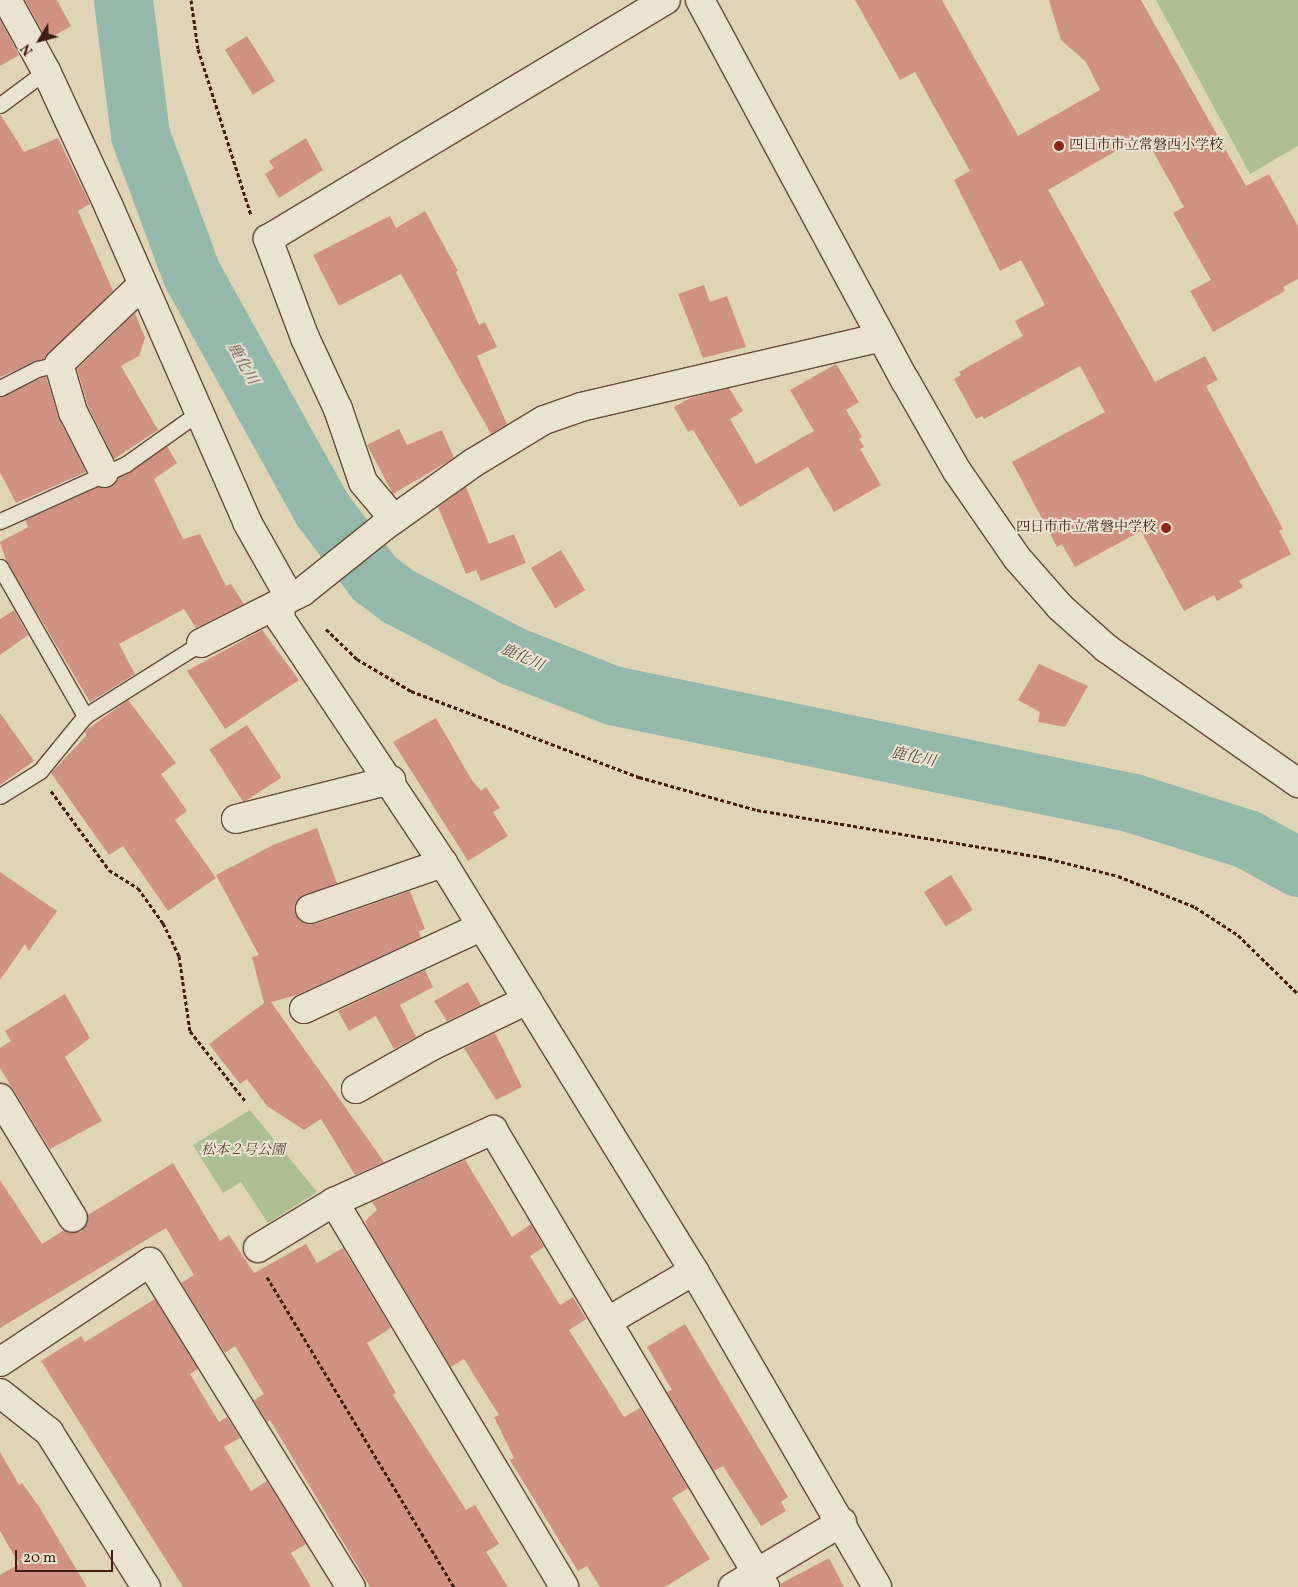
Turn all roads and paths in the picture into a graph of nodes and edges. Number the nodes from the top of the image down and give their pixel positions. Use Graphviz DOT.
graph roads {
  1 [pos="7,0"];
  2 [pos="191,0"];
  3 [pos="666,0"];
  4 [pos="700,0"];
  5 [pos="46,71"];
  6 [pos="0,105"];
  7 [pos="268,239"];
  8 [pos="142,285"];
  9 [pos="881,337"];
  10 [pos="59,364"];
  11 [pos="0,388"];
  12 [pos="198,413"];
  13 [pos="104,473"];
  14 [pos="0,521"];
  15 [pos="388,523"];
  16 [pos="0,567"];
  17 [pos="291,598"];
  18 [pos="201,643"];
  19 [pos="86,716"];
  20 [pos="38,773"];
  21 [pos="391,780"];
  22 [pos="1298,783"];
  23 [pos="0,796"];
  24 [pos="236,819"];
  25 [pos="443,863"];
  26 [pos="310,909"];
  27 [pos="481,927"];
  28 [pos="1298,994"];
  29 [pos="527,1000"];
  30 [pos="304,1009"];
  31 [pos="356,1089"];
  32 [pos="0,1098"];
  33 [pos="246,1102"];
  34 [pos="334,1202"];
  35 [pos="73,1218"];
  36 [pos="258,1248"];
  37 [pos="694,1271"];
  38 [pos="608,1321"];
  39 [pos="0,1362"];
  40 [pos="0,1393"];
  41 [pos="842,1522"];
  42 [pos="761,1580"];
  43 [pos="146,1587"];
  44 [pos="351,1587"];
  45 [pos="454,1587"];
  46 [pos="564,1587"];
  47 [pos="733,1587"];
  48 [pos="877,1587"];
  1 -- 5 [label="street"];
  2 -- 7 [label="path"];
  3 -- 7 [label="street"];
  4 -- 9 [label="street"];
  5 -- 6 [label="lane"];
  5 -- 8 [label="street"];
  7 -- 15 [label="street"];
  8 -- 10 [label="street"];
  8 -- 12 [label="street"];
  9 -- 15 [label="street"];
  9 -- 22 [label="street"];
  10 -- 11 [label="lane"];
  10 -- 13 [label="street"];
  12 -- 13 [label="lane"];
  12 -- 17 [label="street"];
  13 -- 14 [label="lane"];
  15 -- 17 [label="street"];
  16 -- 19 [label="lane"];
  17 -- 18 [label="street"];
  17 -- 21 [label="street"];
  17 -- 28 [label="path"];
  18 -- 19 [label="lane"];
  19 -- 20 [label="lane"];
  20 -- 23 [label="lane"];
  20 -- 33 [label="path"];
  21 -- 24 [label="street"];
  21 -- 25 [label="street"];
  25 -- 26 [label="street"];
  25 -- 27 [label="street"];
  27 -- 29 [label="street"];
  27 -- 30 [label="street"];
  29 -- 31 [label="street"];
  29 -- 37 [label="street"];
  32 -- 35 [label="street"];
  34 -- 36 [label="street"];
  34 -- 38 [label="street"];
  34 -- 46 [label="street"];
  36 -- 45 [label="path"];
  37 -- 38 [label="street"];
  37 -- 41 [label="street"];
  38 -- 42 [label="street"];
  39 -- 44 [label="street"];
  40 -- 43 [label="street"];
  41 -- 42 [label="street"];
  41 -- 48 [label="street"];
  42 -- 47 [label="street"];
}
